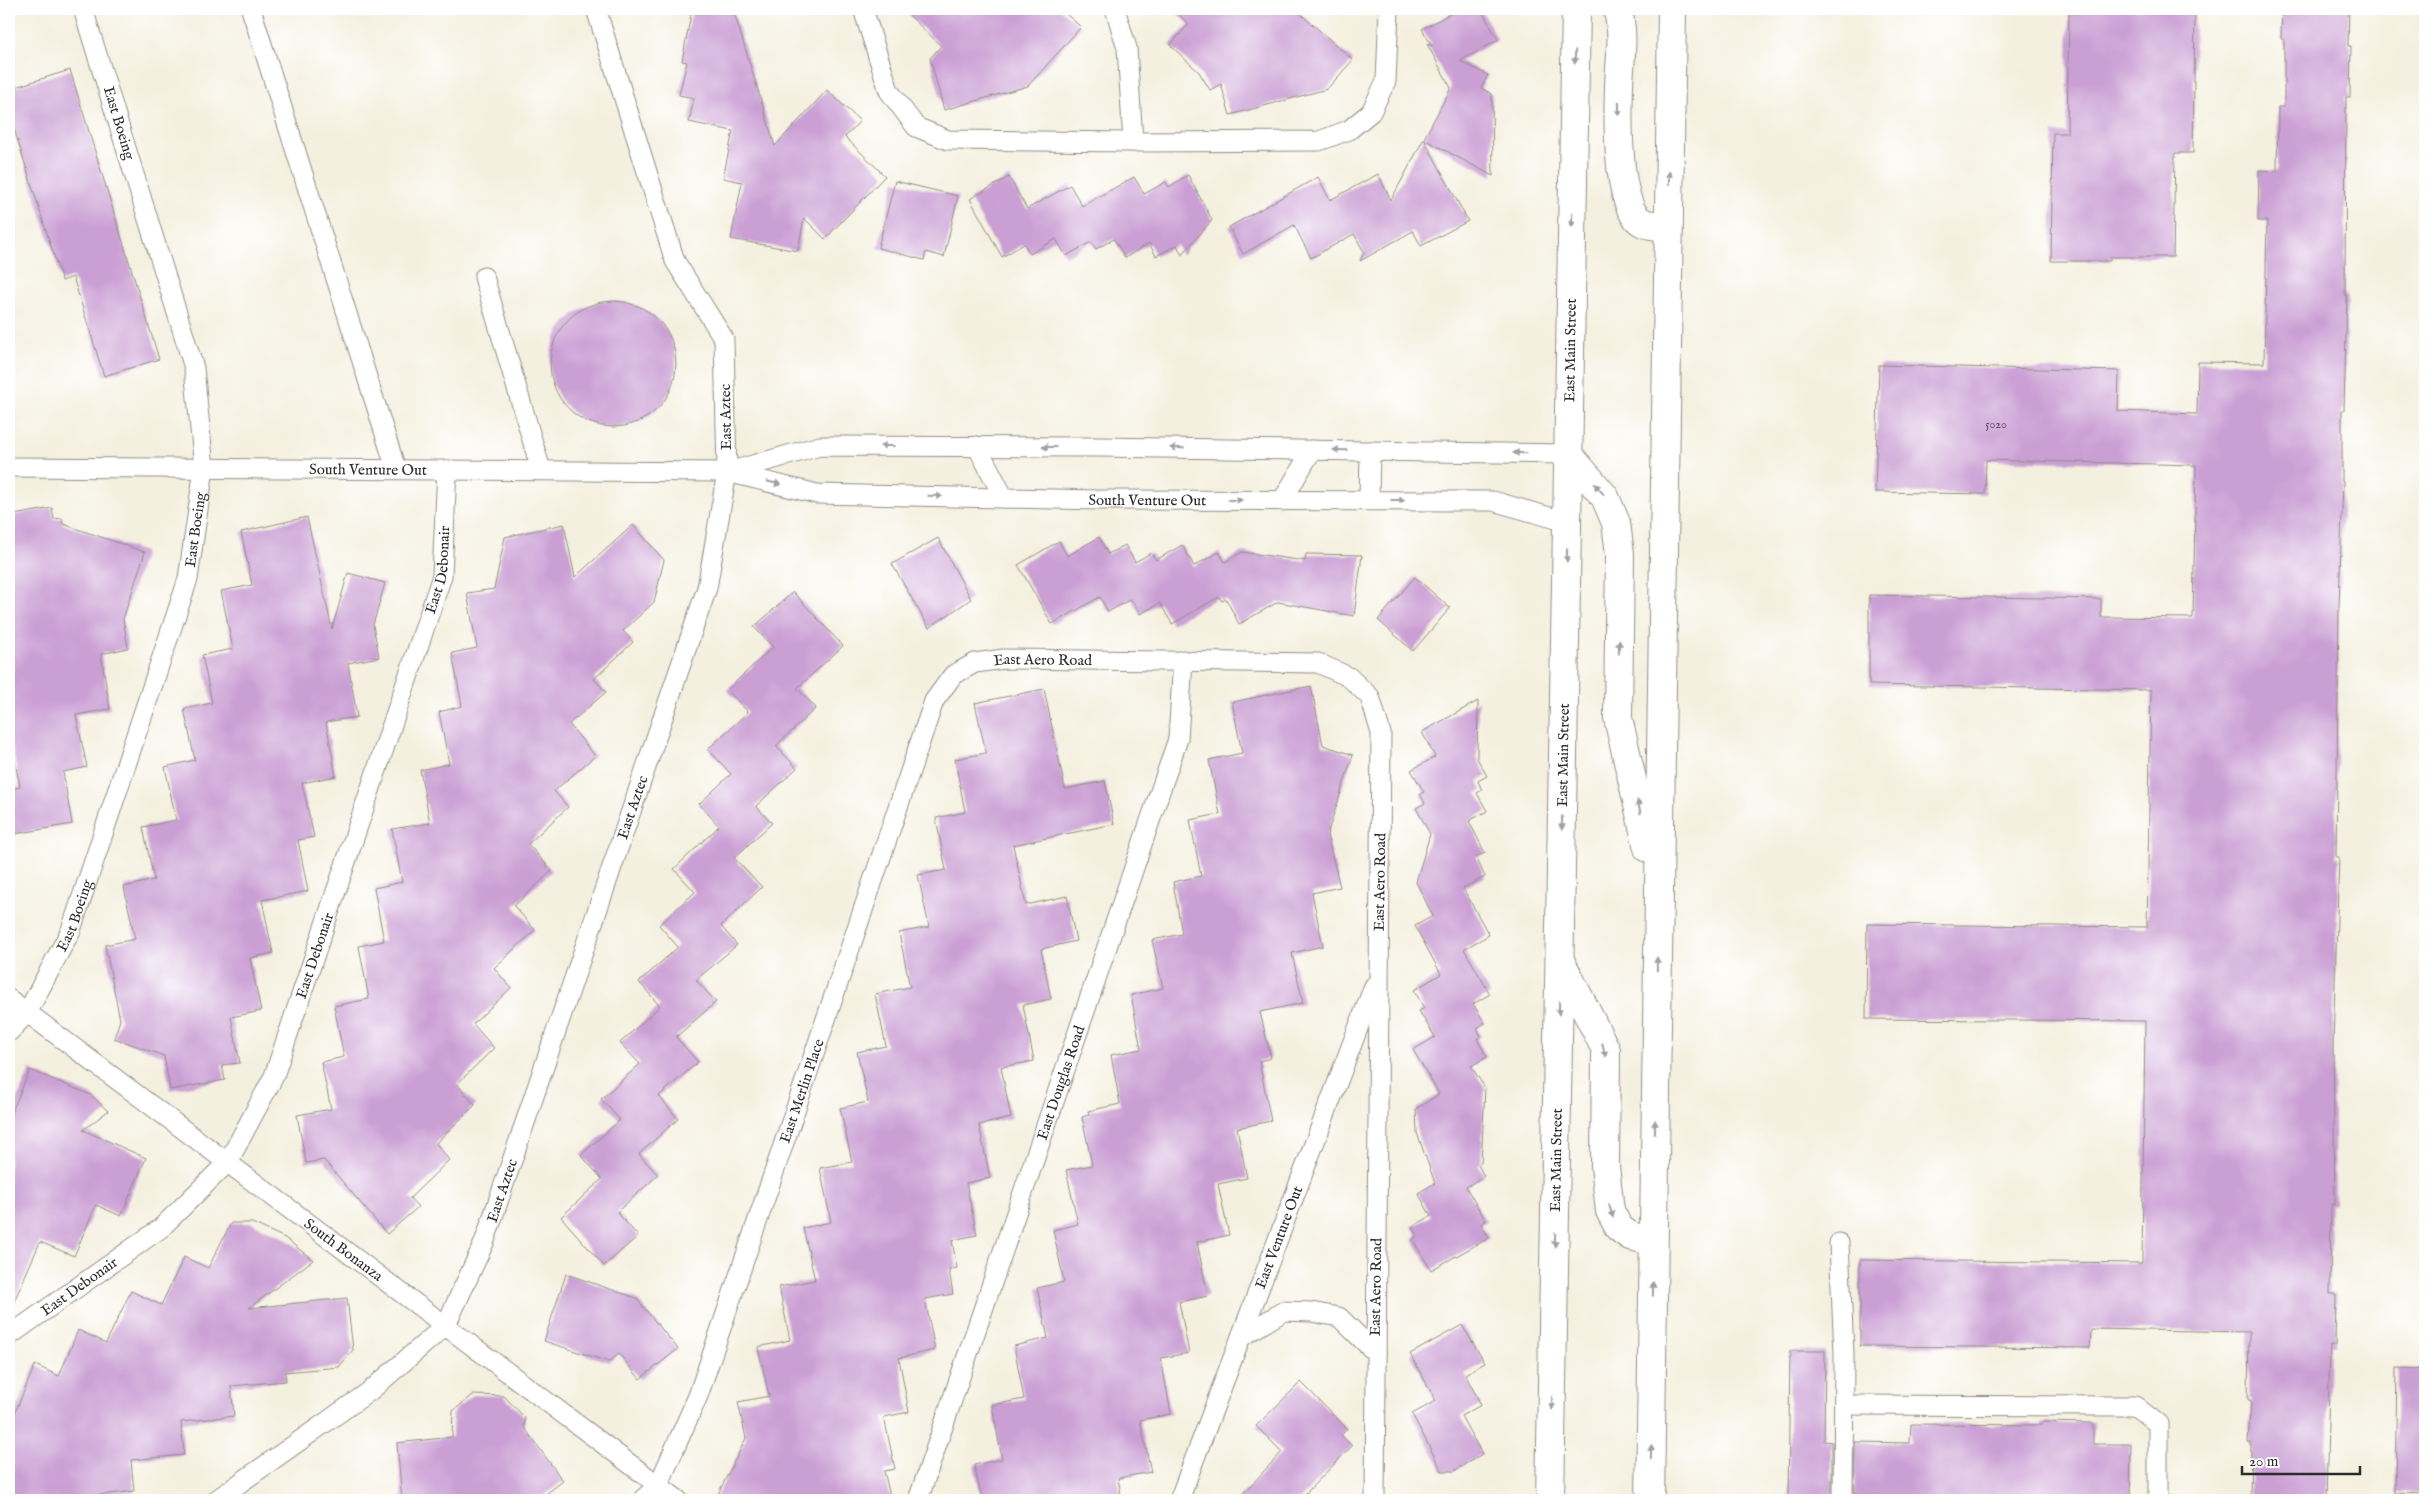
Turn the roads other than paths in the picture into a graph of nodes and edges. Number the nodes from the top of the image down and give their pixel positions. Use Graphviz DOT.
graph roads {
  1 [pos="83,9"];
  2 [pos="251,9"];
  3 [pos="596,9"];
  4 [pos="863,9"];
  5 [pos="1115,9"];
  6 [pos="1389,9"];
  7 [pos="1576,9"];
  8 [pos="1617,9"];
  9 [pos="1672,9"];
  10 [pos="1133,142"];
  11 [pos="1668,227"];
  12 [pos="484,277"];
  13 [pos="977,446"];
  14 [pos="1312,450"];
  15 [pos="1370,451"];
  16 [pos="1568,454"];
  17 [pos="9,467"];
  18 [pos="204,468"];
  19 [pos="396,469"];
  20 [pos="447,470"];
  21 [pos="541,470"];
  22 [pos="727,472"];
  23 [pos="1004,498"];
  24 [pos="1369,500"];
  25 [pos="1282,501"];
  26 [pos="1567,522"];
  27 [pos="1183,660"];
  28 [pos="953,675"];
  29 [pos="1658,889"];
  30 [pos="1560,959"];
  31 [pos="1379,973"];
  32 [pos="9,999"];
  33 [pos="27,1013"];
  34 [pos="9,1032"];
  35 [pos="228,1162"];
  36 [pos="1653,1241"];
  37 [pos="1839,1243"];
  38 [pos="446,1325"];
  39 [pos="9,1336"];
  40 [pos="1241,1337"];
  41 [pos="1376,1353"];
  42 [pos="1844,1405"];
  43 [pos="658,1486"];
  44 [pos="216,1500"];
  45 [pos="642,1500"];
  46 [pos="678,1500"];
  47 [pos="918,1500"];
  48 [pos="1179,1500"];
  49 [pos="1375,1500"];
  50 [pos="1550,1500"];
  51 [pos="1650,1500"];
  52 [pos="1843,1500"];
  53 [pos="2158,1500"];
  1 -- 18 [label="lane, East Boeing"];
  2 -- 19 [label="lane"];
  3 -- 22 [label="lane, East Aztec"];
  4 -- 10 [label="lane"];
  5 -- 10 [label="lane"];
  6 -- 10 [label="lane"];
  7 -- 16 [label="main road, East Main Street, one-way"];
  8 -- 11 [label="main road, one-way"];
  11 -- 9 [label="main road, one-way"];
  11 -- 29 [label="main road"];
  12 -- 21 [label="lane"];
  14 -- 13 [label="lane, South Venture Out, one-way"];
  13 -- 22 [label="lane, South Venture Out, one-way"];
  13 -- 23 [label="lane"];
  15 -- 14 [label="lane, South Venture Out, one-way"];
  14 -- 25 [label="lane"];
  16 -- 15 [label="lane, South Venture Out, one-way"];
  15 -- 24 [label="lane"];
  16 -- 26 [label="main road, East Main Street"];
  29 -- 16 [label="main road, one-way"];
  17 -- 18 [label="lane, South Venture Out"];
  18 -- 19 [label="lane, South Venture Out"];
  18 -- 33 [label="lane, East Boeing"];
  19 -- 20 [label="lane, South Venture Out"];
  20 -- 21 [label="lane, South Venture Out"];
  20 -- 35 [label="lane, East Debonair"];
  21 -- 22 [label="lane, South Venture Out"];
  22 -- 23 [label="lane, South Venture Out, one-way"];
  22 -- 38 [label="lane, East Aztec"];
  23 -- 25 [label="lane, South Venture Out, one-way"];
  24 -- 25 [label="lane, South Venture Out"];
  24 -- 26 [label="lane, South Venture Out, one-way"];
  26 -- 30 [label="main road, East Main Street, one-way"];
  27 -- 28 [label="lane, East Aero Road"];
  27 -- 31 [label="lane, East Aero Road"];
  27 -- 47 [label="lane, East Douglas Road"];
  28 -- 43 [label="lane, East Merlin Place"];
  36 -- 29 [label="main road, one-way"];
  30 -- 36 [label="main road, one-way"];
  30 -- 50 [label="main road, East Main Street, one-way"];
  31 -- 40 [label="lane, East Venture Out"];
  31 -- 41 [label="lane, East Aero Road"];
  32 -- 33 [label="lane, South Bonanza"];
  33 -- 34 [label="lane, East Boeing"];
  33 -- 35 [label="lane, South Bonanza"];
  35 -- 38 [label="lane, South Bonanza"];
  35 -- 39 [label="lane, East Debonair"];
  51 -- 36 [label="main road, one-way"];
  37 -- 42 [label="lane"];
  38 -- 43 [label="lane, South Bonanza"];
  38 -- 44 [label="lane, East Aztec"];
  40 -- 41 [label="lane"];
  40 -- 48 [label="lane, East Venture Out"];
  41 -- 49 [label="lane, East Aero Road"];
  42 -- 52 [label="lane"];
  42 -- 53 [label="lane"];
  43 -- 45 [label="lane, East Merlin Place"];
  43 -- 46 [label="lane, South Bonanza"];
}
